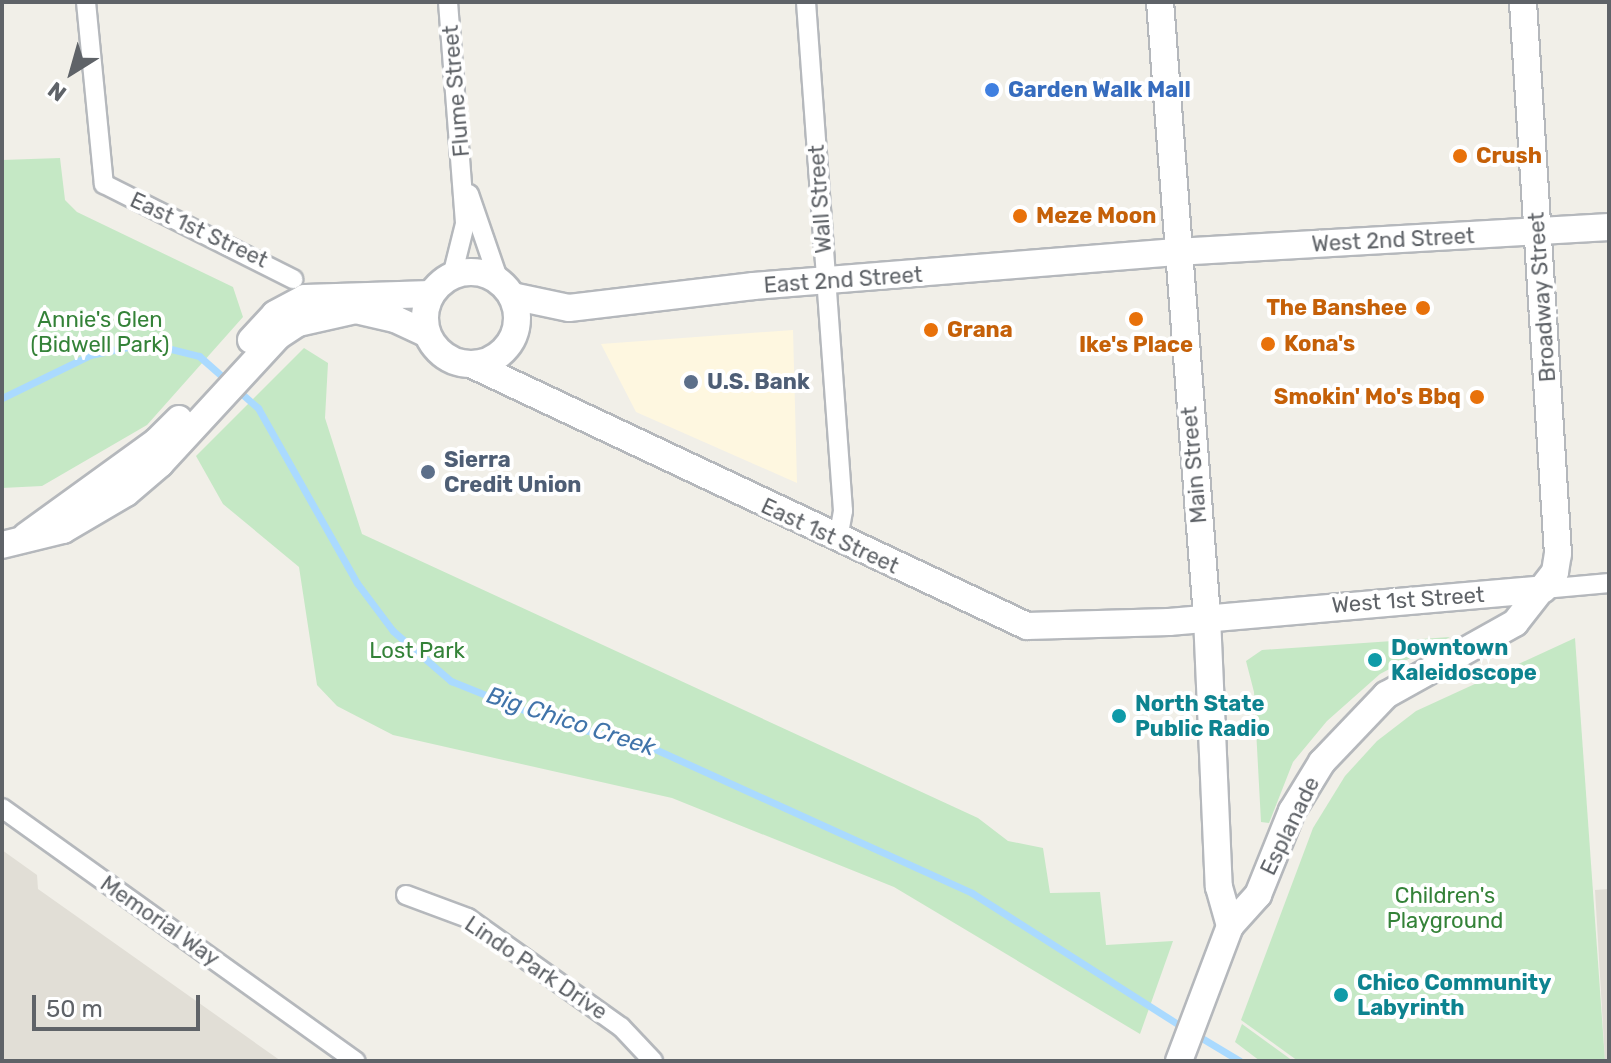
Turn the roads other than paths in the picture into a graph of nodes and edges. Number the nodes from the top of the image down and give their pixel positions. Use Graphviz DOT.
graph roads {
  1 [pos="86,2"];
  2 [pos="448,2"];
  3 [pos="806,2"];
  4 [pos="1160,2"];
  5 [pos="1523,2"];
  6 [pos="464,180"];
  7 [pos="1609,227"];
  8 [pos="1538,232"];
  9 [pos="1176,252"];
  10 [pos="452,276"];
  11 [pos="293,279"];
  12 [pos="825,282"];
  13 [pos="506,288"];
  14 [pos="431,294"];
  15 [pos="427,334"];
  16 [pos="253,350"];
  17 [pos="473,365"];
  18 [pos="838,540"];
  19 [pos="14,541"];
  20 [pos="1609,583"];
  21 [pos="1544,589"];
  22 [pos="1207,617"];
  23 [pos="2,808"];
  24 [pos="406,895"];
  25 [pos="1230,926"];
  26 [pos="356,1061"];
  27 [pos="653,1061"];
  28 [pos="1179,1061"];
  1 -- 11 [label="street, East 1st Street"];
  2 -- 6 [label="street, Flume Street"];
  3 -- 12 [label="street, Wall Street"];
  4 -- 9 [label="street, Main Street"];
  5 -- 8 [label="street, Broadway Street"];
  6 -- 10 [label="street, Flume Street"];
  6 -- 13 [label="street, Flume Street"];
  7 -- 8 [label="street, West 2nd Street"];
  8 -- 9 [label="street, West 2nd Street"];
  8 -- 21 [label="street, Broadway Street"];
  9 -- 12 [label="street, East 2nd Street"];
  9 -- 22 [label="street, Main Street"];
  10 -- 13 [label="street"];
  10 -- 14 [label="street"];
  12 -- 13 [label="street, East 2nd Street"];
  12 -- 18 [label="street, Wall Street"];
  13 -- 17 [label="street"];
  14 -- 15 [label="street"];
  14 -- 16 [label="street"];
  15 -- 16 [label="street"];
  15 -- 17 [label="street"];
  16 -- 19 [label="street"];
  17 -- 18 [label="street, East 1st Street"];
  18 -- 22 [label="street, East 1st Street"];
  20 -- 21 [label="street, West 1st Street"];
  21 -- 22 [label="street, West 1st Street"];
  21 -- 25 [label="street, Esplanade"];
  22 -- 25 [label="street, Main Street"];
  23 -- 26 [label="street, Memorial Way"];
  24 -- 27 [label="street, Lindo Park Drive"];
  25 -- 28 [label="street, Esplanade"];
}
